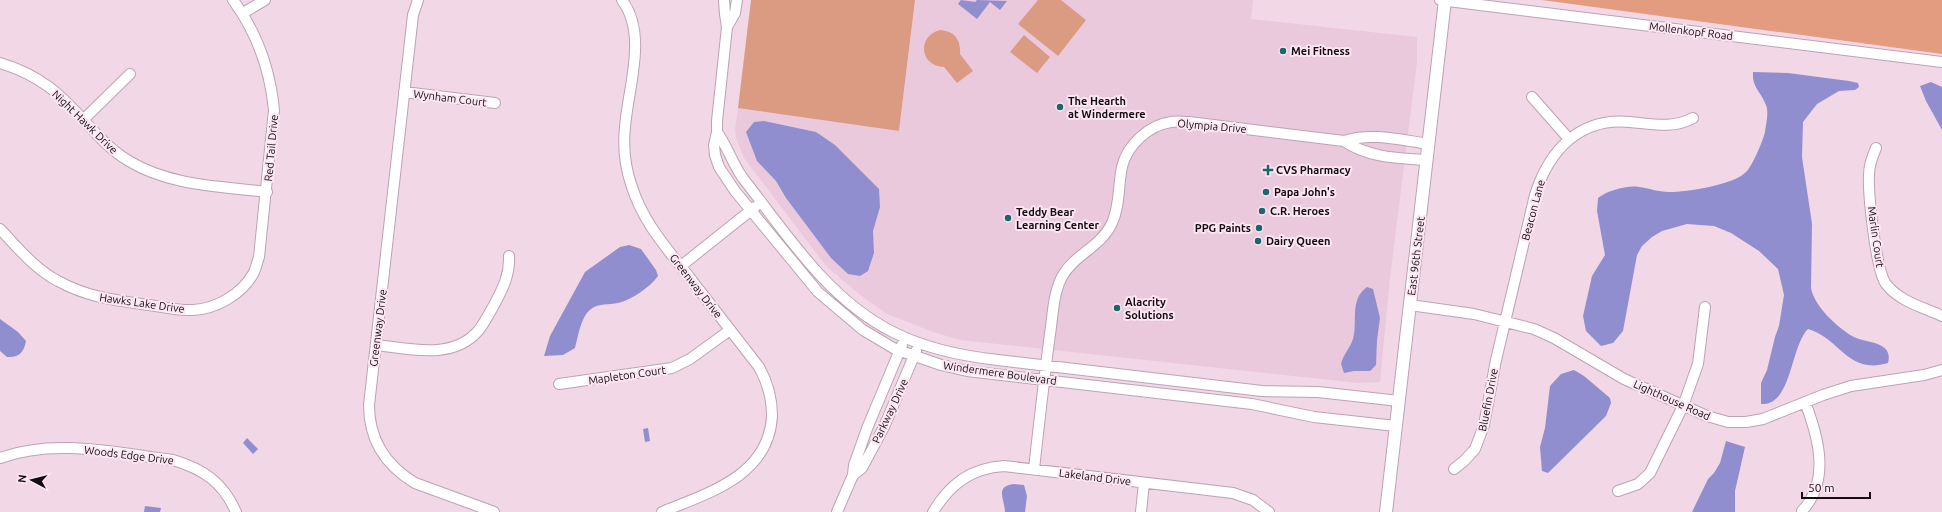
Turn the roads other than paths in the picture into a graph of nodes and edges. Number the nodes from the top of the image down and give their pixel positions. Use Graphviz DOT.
graph roads {
  1 [pos="233,0"];
  2 [pos="265,0"];
  3 [pos="418,0"];
  4 [pos="622,0"];
  5 [pos="724,0"];
  6 [pos="737,0"];
  7 [pos="1444,0"];
  8 [pos="243,13"];
  9 [pos="727,27"];
  10 [pos="1942,62"];
  11 [pos="0,63"];
  12 [pos="130,74"];
  13 [pos="404,92"];
  14 [pos="1532,97"];
  15 [pos="495,103"];
  16 [pos="1693,118"];
  17 [pos="83,120"];
  18 [pos="717,132"];
  19 [pos="1569,139"];
  20 [pos="1344,141"];
  21 [pos="1429,144"];
  22 [pos="1876,148"];
  23 [pos="1427,160"];
  24 [pos="267,192"];
  25 [pos="762,202"];
  26 [pos="750,210"];
  27 [pos="0,228"];
  28 [pos="509,256"];
  29 [pos="681,266"];
  30 [pos="234,295"];
  31 [pos="1410,304"];
  32 [pos="1704,307"];
  33 [pos="1942,316"];
  34 [pos="1506,321"];
  35 [pos="730,330"];
  36 [pos="905,338"];
  37 [pos="919,343"];
  38 [pos="377,345"];
  39 [pos="900,351"];
  40 [pos="914,357"];
  41 [pos="1046,366"];
  42 [pos="1942,370"];
  43 [pos="1044,380"];
  44 [pos="559,384"];
  45 [pos="1399,401"];
  46 [pos="1805,402"];
  47 [pos="1683,406"];
  48 [pos="1396,426"];
  49 [pos="0,458"];
  50 [pos="1454,469"];
  51 [pos="1034,470"];
  52 [pos="853,475"];
  53 [pos="1144,483"];
  54 [pos="1618,491"];
  55 [pos="1802,511"];
  56 [pos="236,512"];
  57 [pos="494,512"];
  58 [pos="662,512"];
  59 [pos="837,512"];
  60 [pos="933,512"];
  61 [pos="1141,512"];
  62 [pos="1269,512"];
  63 [pos="1386,512"];
  1 -- 8 [label="street, Red Tail Drive"];
  2 -- 8 [label="street"];
  3 -- 13 [label="street, Greenway Drive"];
  4 -- 29 [label="street, Greenway Drive"];
  5 -- 9 [label="street, Windermere Boulevard"];
  6 -- 9 [label="street, Windermere Boulevard"];
  7 -- 10 [label="street, Mollenkopf Road"];
  7 -- 21 [label="main road, East 96th Street"];
  8 -- 24 [label="street, Red Tail Drive"];
  9 -- 18 [label="street, Windermere Boulevard"];
  11 -- 17 [label="street, Night Hawk Drive"];
  12 -- 17 [label="street"];
  13 -- 15 [label="street, Wynham Court"];
  13 -- 38 [label="street, Greenway Drive"];
  14 -- 19 [label="street"];
  16 -- 19 [label="street, Beacon Lane"];
  17 -- 24 [label="street, Night Hawk Drive"];
  18 -- 25 [label="street, Windermere Boulevard"];
  18 -- 26 [label="street, Windermere Boulevard"];
  19 -- 34 [label="street, Beacon Lane"];
  20 -- 21 [label="street, Olympia Drive"];
  20 -- 23 [label="street, Olympia Drive"];
  20 -- 41 [label="street, Olympia Drive"];
  21 -- 23 [label="main road, East 96th Street"];
  22 -- 33 [label="street, Marlin Court"];
  23 -- 31 [label="main road, East 96th Street"];
  24 -- 30 [label="street, Red Tail Drive"];
  25 -- 26 [label="street"];
  25 -- 36 [label="street, Windermere Boulevard"];
  26 -- 29 [label="street"];
  26 -- 39 [label="street, Windermere Boulevard"];
  27 -- 30 [label="street, Hawks Lake Drive"];
  28 -- 38 [label="street"];
  29 -- 35 [label="street, Greenway Drive"];
  31 -- 34 [label="street, Lighthouse Road"];
  31 -- 45 [label="main road, East 96th Street"];
  32 -- 47 [label="street"];
  34 -- 47 [label="street, Lighthouse Road"];
  34 -- 50 [label="street, Bluefin Drive"];
  35 -- 44 [label="street, Mapleton Court"];
  35 -- 58 [label="street, Greenway Drive"];
  36 -- 37 [label="street, Windermere Boulevard"];
  36 -- 39 [label="street, Parkway Drive"];
  37 -- 40 [label="street, Parkway Drive"];
  37 -- 41 [label="street, Windermere Boulevard"];
  38 -- 57 [label="street, Greenway Drive"];
  39 -- 40 [label="street, Windermere Boulevard"];
  39 -- 52 [label="street, Parkway Drive"];
  40 -- 43 [label="street, Windermere Boulevard"];
  40 -- 52 [label="street, Parkway Drive"];
  41 -- 43 [label="street, Olympia Drive"];
  41 -- 45 [label="street, Windermere Boulevard"];
  42 -- 46 [label="street, Lighthouse Road"];
  43 -- 48 [label="street, Windermere Boulevard"];
  43 -- 51 [label="street, Olympia Drive"];
  45 -- 48 [label="main road, East 96th Street"];
  46 -- 47 [label="street, Lighthouse Road"];
  46 -- 55 [label="street"];
  47 -- 54 [label="street"];
  48 -- 63 [label="main road, East 96th Street"];
  49 -- 56 [label="street, Woods Edge Drive"];
  51 -- 53 [label="street, Lakeland Drive"];
  51 -- 60 [label="street, Lakeland Drive"];
  52 -- 59 [label="street, Parkway Drive"];
  53 -- 61 [label="street"];
  53 -- 62 [label="street, Lakeland Drive"];
}
